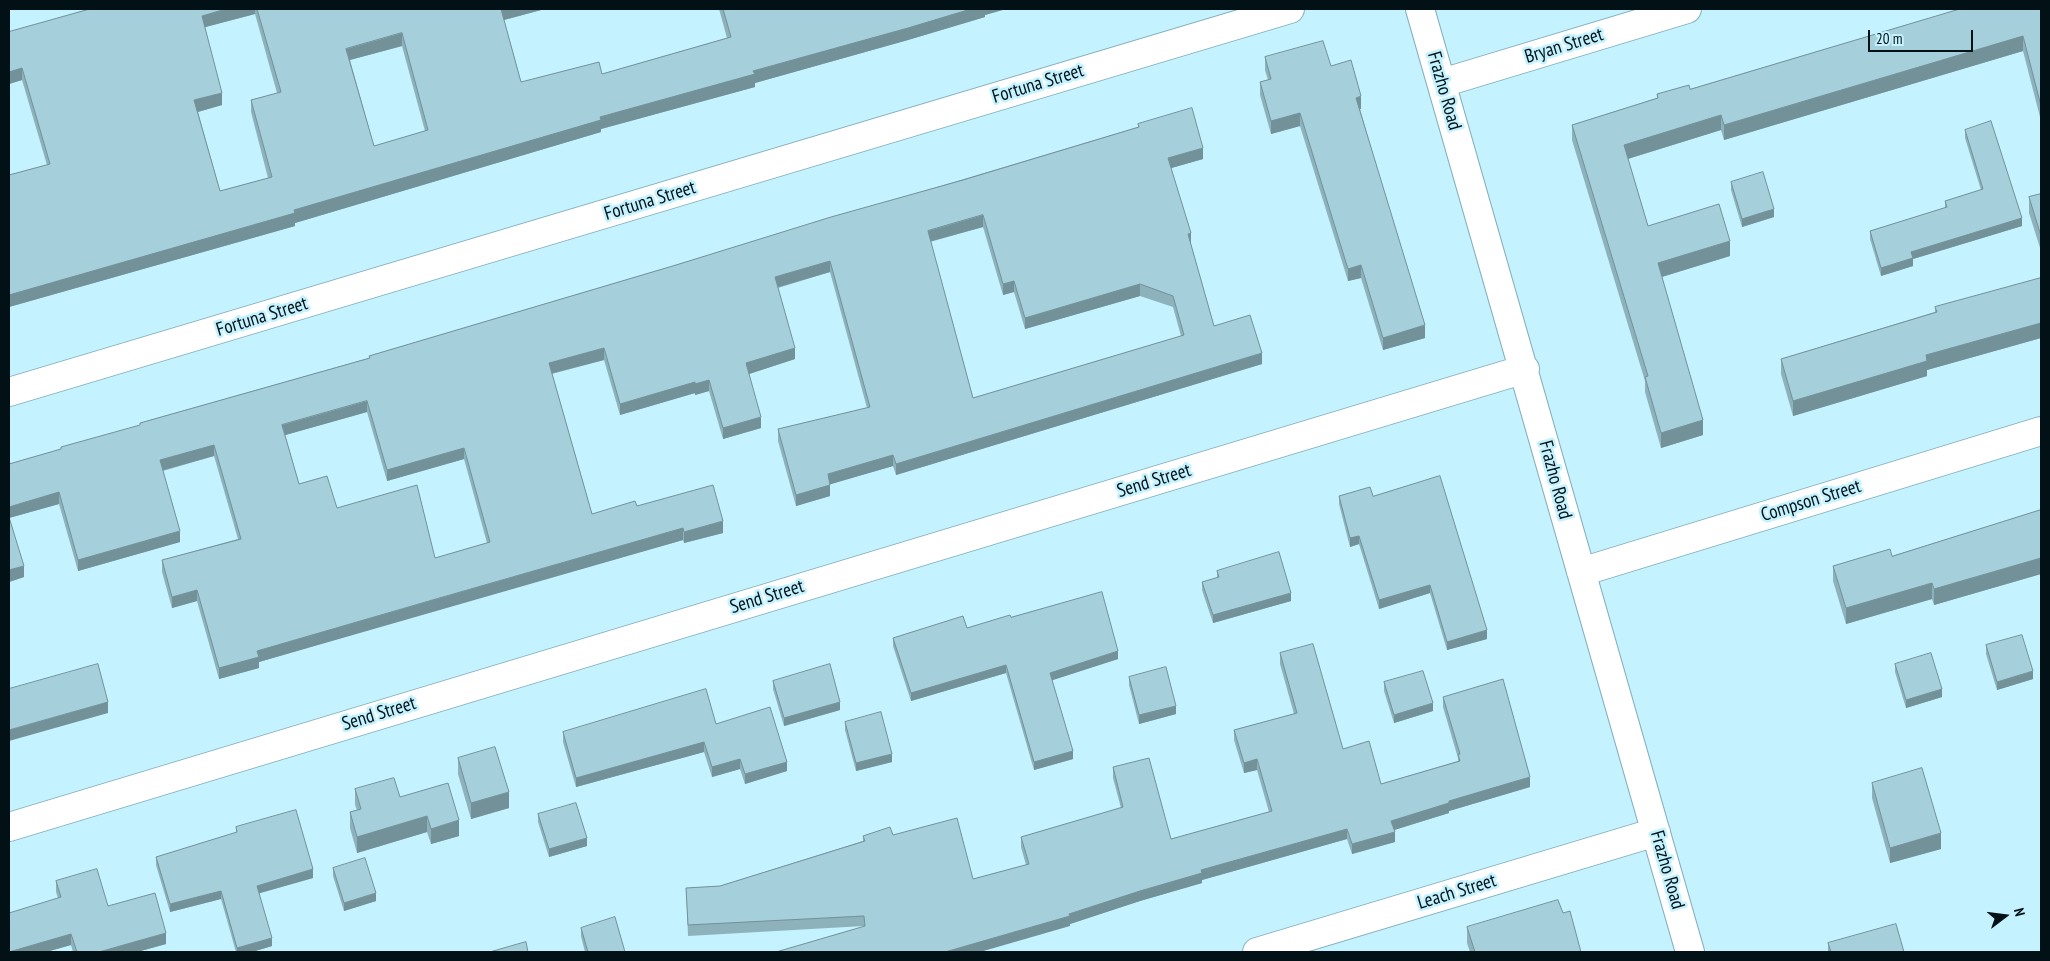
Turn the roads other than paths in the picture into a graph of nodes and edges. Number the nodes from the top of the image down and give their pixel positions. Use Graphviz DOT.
graph roads {
  1 [pos="1290,9"];
  2 [pos="1420,9"];
  3 [pos="1687,9"];
  4 [pos="1442,83"];
  5 [pos="1525,369"];
  6 [pos="9,392"];
  7 [pos="2041,431"];
  8 [pos="1581,572"];
  9 [pos="9,827"];
  10 [pos="1656,832"];
  11 [pos="1258,952"];
  12 [pos="1690,952"];
  1 -- 6 [label="street, Fortuna Street"];
  2 -- 4 [label="street, Frazho Road"];
  3 -- 4 [label="street, Bryan Street"];
  4 -- 5 [label="street, Frazho Road"];
  5 -- 8 [label="street, Frazho Road"];
  5 -- 9 [label="street, Send Street"];
  7 -- 8 [label="street, Compson Street"];
  8 -- 10 [label="street, Frazho Road"];
  10 -- 11 [label="street, Leach Street"];
  10 -- 12 [label="street, Frazho Road"];
}
